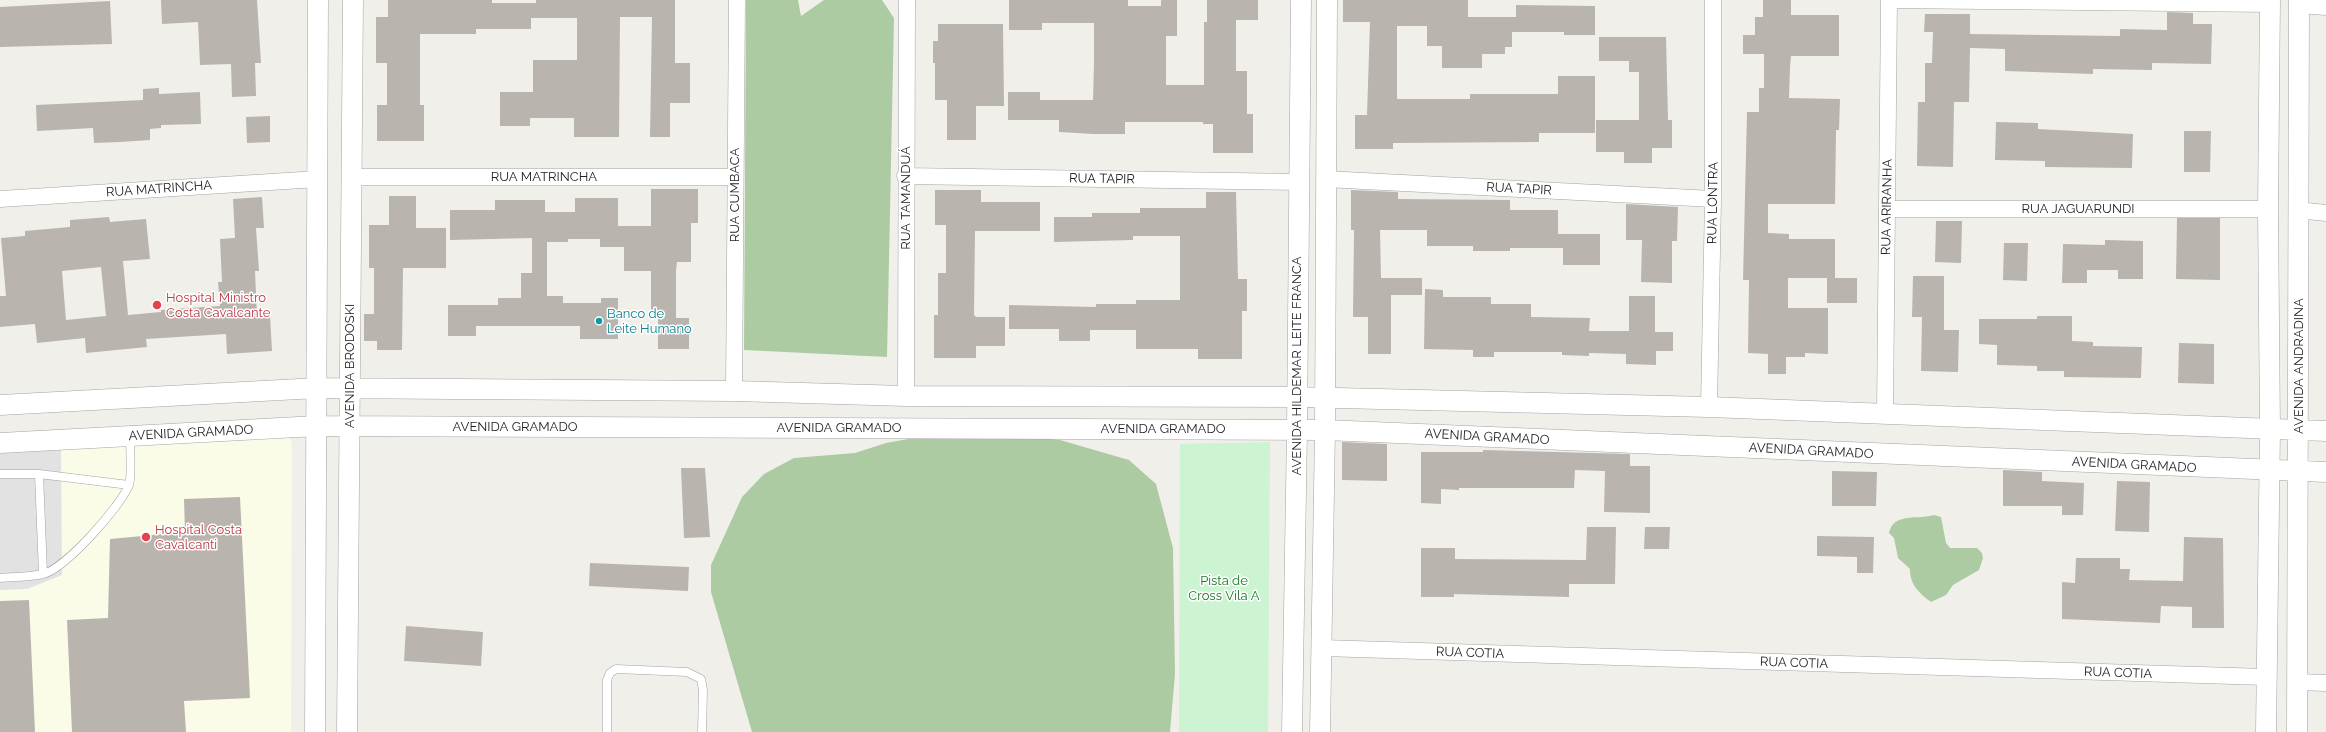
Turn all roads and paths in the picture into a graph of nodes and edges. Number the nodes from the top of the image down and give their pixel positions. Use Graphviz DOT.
graph roads {
  1 [pos="318,0"];
  2 [pos="353,0"];
  3 [pos="737,0"];
  4 [pos="907,0"];
  5 [pos="1300,0"];
  6 [pos="1327,0"];
  7 [pos="1713,0"];
  8 [pos="1889,0"];
  9 [pos="2270,2"];
  10 [pos="2299,3"];
  11 [pos="2326,7"];
  12 [pos="905,176"];
  13 [pos="352,177"];
  14 [pos="735,177"];
  15 [pos="318,178"];
  16 [pos="1325,178"];
  17 [pos="1299,182"];
  18 [pos="0,199"];
  19 [pos="1713,200"];
  20 [pos="1887,209"];
  21 [pos="2268,209"];
  22 [pos="2298,210"];
  23 [pos="2326,212"];
  24 [pos="318,388"];
  25 [pos="350,388"];
  26 [pos="734,391"];
  27 [pos="906,396"];
  28 [pos="1297,397"];
  29 [pos="1325,399"];
  30 [pos="0,405"];
  31 [pos="1709,407"];
  32 [pos="1885,413"];
  33 [pos="317,426"];
  34 [pos="350,427"];
  35 [pos="1298,430"];
  36 [pos="1325,430"];
  37 [pos="2270,430"];
  38 [pos="2299,430"];
  39 [pos="2326,431"];
  40 [pos="130,436"];
  41 [pos="0,443"];
  42 [pos="2270,471"];
  43 [pos="2298,471"];
  44 [pos="2326,472"];
  45 [pos="0,474"];
  46 [pos="39,474"];
  47 [pos="129,485"];
  48 [pos="43,574"];
  49 [pos="0,578"];
  50 [pos="1322,648"];
  51 [pos="2266,677"];
  52 [pos="2296,682"];
  53 [pos="2326,683"];
  54 [pos="315,732"];
  55 [pos="347,732"];
  56 [pos="607,732"];
  57 [pos="702,732"];
  58 [pos="1292,732"];
  59 [pos="1320,732"];
  60 [pos="2266,732"];
  61 [pos="2297,732"];
  1 -- 15 [label="street"];
  2 -- 13 [label="street, AVENIDA BRODOSKI"];
  3 -- 14 [label="street, RUA CUMBACA"];
  4 -- 12 [label="street, RUA TAMANDUÁ"];
  5 -- 17 [label="street, AVENIDA HILDEMAR LEITE FRANCA"];
  6 -- 16 [label="street"];
  7 -- 19 [label="street, RUA LONTRA"];
  8 -- 9 [label="street"];
  8 -- 20 [label="street, RUA ARIRANHA"];
  9 -- 21 [label="street"];
  10 -- 11 [label="street"];
  10 -- 22 [label="street, AVENIDA ANDRADINA"];
  12 -- 17 [label="street, RUA TAPIR"];
  12 -- 27 [label="street, RUA TAMANDUÁ"];
  13 -- 14 [label="street, RUA MATRINCHA"];
  13 -- 25 [label="street, AVENIDA BRODOSKI"];
  14 -- 26 [label="street, RUA CUMBACA"];
  15 -- 18 [label="street, RUA MATRINCHA"];
  15 -- 24 [label="street"];
  16 -- 19 [label="street, RUA TAPIR"];
  16 -- 29 [label="street"];
  17 -- 28 [label="street, AVENIDA HILDEMAR LEITE FRANCA"];
  19 -- 31 [label="street, RUA LONTRA"];
  20 -- 21 [label="street, RUA JAGUARUNDI"];
  20 -- 32 [label="street, RUA ARIRANHA"];
  21 -- 37 [label="street"];
  22 -- 23 [label="street"];
  22 -- 38 [label="street, AVENIDA ANDRADINA"];
  24 -- 25 [label="street"];
  24 -- 30 [label="street"];
  24 -- 33 [label="street"];
  25 -- 26 [label="street"];
  25 -- 34 [label="street, AVENIDA BRODOSKI"];
  26 -- 27 [label="street"];
  27 -- 28 [label="street"];
  28 -- 29 [label="street"];
  28 -- 35 [label="street, AVENIDA HILDEMAR LEITE FRANCA"];
  29 -- 31 [label="street"];
  29 -- 36 [label="street"];
  31 -- 32 [label="street"];
  32 -- 37 [label="street"];
  33 -- 34 [label="street, AVENIDA GRAMADO"];
  33 -- 40 [label="street, AVENIDA GRAMADO"];
  33 -- 54 [label="street"];
  34 -- 35 [label="street, AVENIDA GRAMADO"];
  34 -- 55 [label="street, AVENIDA BRODOSKI"];
  35 -- 36 [label="street, AVENIDA GRAMADO"];
  35 -- 58 [label="street, AVENIDA HILDEMAR LEITE FRANCA"];
  36 -- 42 [label="street, AVENIDA GRAMADO"];
  36 -- 50 [label="street"];
  37 -- 38 [label="street"];
  37 -- 42 [label="street"];
  38 -- 39 [label="street"];
  38 -- 43 [label="street, AVENIDA ANDRADINA"];
  40 -- 41 [label="street, AVENIDA GRAMADO"];
  40 -- 47 [label="lane"];
  42 -- 43 [label="street, AVENIDA GRAMADO"];
  42 -- 51 [label="street"];
  43 -- 44 [label="street, AVENIDA GRAMADO"];
  43 -- 52 [label="street, AVENIDA ANDRADINA"];
  45 -- 46 [label="lane"];
  46 -- 47 [label="lane"];
  46 -- 48 [label="lane"];
  47 -- 48 [label="lane"];
  48 -- 49 [label="lane"];
  50 -- 51 [label="street, RUA COTIA"];
  50 -- 59 [label="street"];
  51 -- 60 [label="street"];
  52 -- 53 [label="street"];
  52 -- 61 [label="street, AVENIDA ANDRADINA"];
  56 -- 57 [label="lane"];
}
